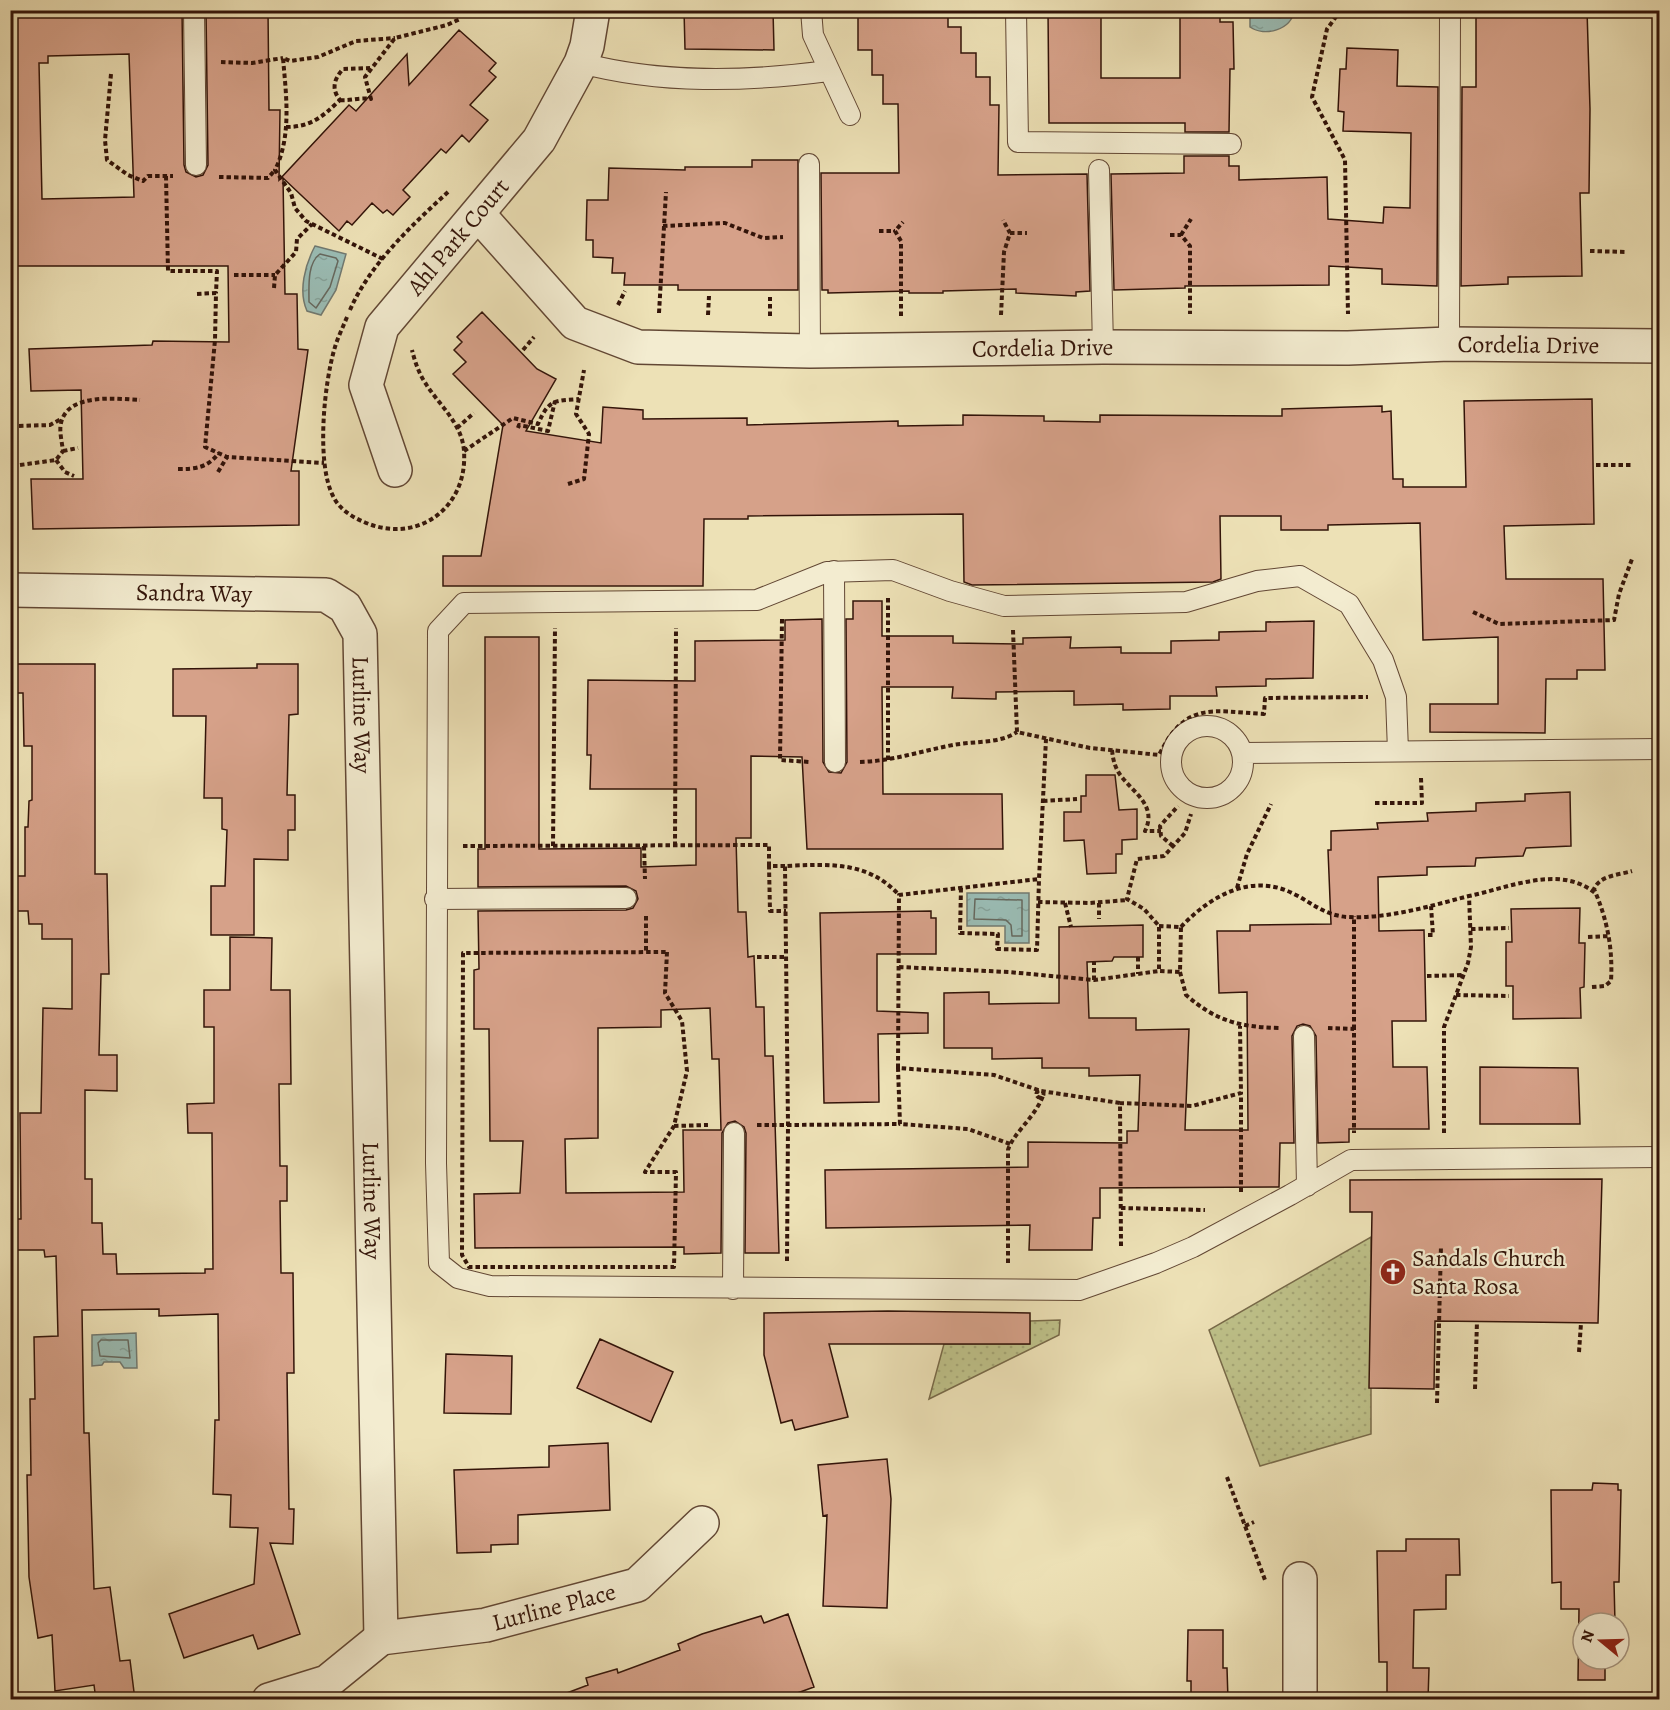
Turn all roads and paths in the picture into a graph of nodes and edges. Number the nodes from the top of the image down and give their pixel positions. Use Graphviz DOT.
graph roads {
  1 [pos="194,10"];
  2 [pos="593,10"];
  3 [pos="811,10"];
  4 [pos="1016,10"];
  5 [pos="1341,10"];
  6 [pos="1450,10"];
  7 [pos="460,19"];
  8 [pos="395,38"];
  9 [pos="283,58"];
  10 [pos="211,62"];
  11 [pos="581,63"];
  12 [pos="371,68"];
  13 [pos="828,71"];
  14 [pos="111,74"];
  15 [pos="340,100"];
  16 [pos="850,116"];
  17 [pos="286,127"];
  18 [pos="1231,144"];
  19 [pos="809,164"];
  20 [pos="275,170"];
  21 [pos="1099,170"];
  22 [pos="203,171"];
  23 [pos="166,176"];
  24 [pos="177,177"];
  25 [pos="454,187"];
  26 [pos="666,192"];
  27 [pos="478,214"];
  28 [pos="1191,219"];
  29 [pos="1003,220"];
  30 [pos="903,222"];
  31 [pos="312,224"];
  32 [pos="663,226"];
  33 [pos="879,231"];
  34 [pos="895,231"];
  35 [pos="1010,233"];
  36 [pos="1027,233"];
  37 [pos="810,235"];
  38 [pos="1170,235"];
  39 [pos="1181,235"];
  40 [pos="1590,251"];
  41 [pos="1628,252"];
  42 [pos="234,275"];
  43 [pos="275,275"];
  44 [pos="274,288"];
  45 [pos="625,291"];
  46 [pos="216,293"];
  47 [pos="197,294"];
  48 [pos="709,296"];
  49 [pos="770,297"];
  50 [pos="616,308"];
  51 [pos="658,313"];
  52 [pos="708,315"];
  53 [pos="1191,315"];
  54 [pos="901,316"];
  55 [pos="1001,316"];
  56 [pos="770,317"];
  57 [pos="534,337"];
  58 [pos="1449,344"];
  59 [pos="1659,346"];
  60 [pos="1103,347"];
  61 [pos="1348,348"];
  62 [pos="523,350"];
  63 [pos="810,351"];
  64 [pos="584,370"];
  65 [pos="579,399"];
  66 [pos="140,400"];
  67 [pos="555,400"];
  68 [pos="474,413"];
  69 [pos="62,419"];
  70 [pos="19,426"];
  71 [pos="457,428"];
  72 [pos="518,428"];
  73 [pos="78,448"];
  74 [pos="63,451"];
  75 [pos="464,451"];
  76 [pos="219,453"];
  77 [pos="227,457"];
  78 [pos="56,460"];
  79 [pos="324,463"];
  80 [pos="20,465"];
  81 [pos="1596,465"];
  82 [pos="1632,465"];
  83 [pos="178,469"];
  84 [pos="395,470"];
  85 [pos="218,472"];
  86 [pos="74,476"];
  87 [pos="568,484"];
  88 [pos="1632,559"];
  89 [pos="834,571"];
  90 [pos="888,586"];
  91 [pos="10,590"];
  92 [pos="1473,612"];
  93 [pos="773,617"];
  94 [pos="676,623"];
  95 [pos="555,624"];
  96 [pos="1013,624"];
  97 [pos="360,633"];
  98 [pos="1396,697"];
  99 [pos="1017,732"];
  100 [pos="1046,739"];
  101 [pos="1659,749"];
  102 [pos="1112,750"];
  103 [pos="1398,751"];
  104 [pos="1243,753"];
  105 [pos="888,760"];
  106 [pos="835,762"];
  107 [pos="1421,773"];
  108 [pos="1077,799"];
  109 [pos="1044,801"];
  110 [pos="1375,803"];
  111 [pos="1271,804"];
  112 [pos="1178,806"];
  113 [pos="1191,814"];
  114 [pos="1161,831"];
  115 [pos="462,835"];
  116 [pos="553,846"];
  117 [pos="675,846"];
  118 [pos="1173,846"];
  119 [pos="770,866"];
  120 [pos="785,866"];
  121 [pos="1632,871"];
  122 [pos="1039,879"];
  123 [pos="961,888"];
  124 [pos="1237,888"];
  125 [pos="1595,893"];
  126 [pos="899,896"];
  127 [pos="1469,896"];
  128 [pos="626,898"];
  129 [pos="435,899"];
  130 [pos="1127,900"];
  131 [pos="1038,902"];
  132 [pos="1065,903"];
  133 [pos="1099,903"];
  134 [pos="1431,906"];
  135 [pos="786,911"];
  136 [pos="1354,916"];
  137 [pos="1099,919"];
  138 [pos="1159,926"];
  139 [pos="1071,927"];
  140 [pos="1180,927"];
  141 [pos="1509,928"];
  142 [pos="1471,929"];
  143 [pos="1428,935"];
  144 [pos="1609,936"];
  145 [pos="1588,937"];
  146 [pos="757,957"];
  147 [pos="786,957"];
  148 [pos="1138,957"];
  149 [pos="1094,962"];
  150 [pos="899,967"];
  151 [pos="1159,971"];
  152 [pos="1138,974"];
  153 [pos="1463,975"];
  154 [pos="1427,976"];
  155 [pos="1094,980"];
  156 [pos="1592,987"];
  157 [pos="1455,995"];
  158 [pos="1509,996"];
  159 [pos="1240,1026"];
  160 [pos="1354,1029"];
  161 [pos="1304,1036"];
  162 [pos="898,1068"];
  163 [pos="1041,1091"];
  164 [pos="1241,1093"];
  165 [pos="1120,1103"];
  166 [pos="900,1124"];
  167 [pos="788,1125"];
  168 [pos="1444,1131"];
  169 [pos="734,1133"];
  170 [pos="1010,1144"];
  171 [pos="1659,1156"];
  172 [pos="645,1172"];
  173 [pos="1307,1186"];
  174 [pos="1241,1202"];
  175 [pos="1121,1208"];
  176 [pos="1212,1211"];
  177 [pos="1440,1246"];
  178 [pos="1122,1254"];
  179 [pos="1008,1269"];
  180 [pos="734,1288"];
  181 [pos="786,1288"];
  182 [pos="1477,1321"];
  183 [pos="1581,1323"];
  184 [pos="1580,1352"];
  185 [pos="1475,1389"];
  186 [pos="1437,1402"];
  187 [pos="1227,1477"];
  188 [pos="1254,1522"];
  189 [pos="702,1523"];
  190 [pos="1245,1526"];
  191 [pos="1300,1579"];
  192 [pos="1264,1580"];
  193 [pos="381,1638"];
  194 [pos="269,1700"];
  195 [pos="1300,1700"];
  1 -- 22 [label="lane"];
  2 -- 11 [label="street, Ahl Park Court"];
  3 -- 13 [label="lane"];
  4 -- 18 [label="lane"];
  5 -- 61 [label="path"];
  6 -- 58 [label="lane"];
  7 -- 8 [label="path"];
  8 -- 9 [label="path"];
  8 -- 12 [label="path"];
  9 -- 10 [label="path"];
  9 -- 17 [label="path"];
  11 -- 13 [label="lane"];
  11 -- 27 [label="street, Ahl Park Court"];
  12 -- 15 [label="path"];
  12 -- 15 [label="path"];
  13 -- 16 [label="lane"];
  14 -- 23 [label="path"];
  15 -- 17 [label="path"];
  17 -- 20 [label="path"];
  19 -- 37 [label="lane"];
  20 -- 22 [label="path"];
  20 -- 31 [label="path"];
  21 -- 60 [label="lane"];
  23 -- 24 [label="path"];
  23 -- 46 [label="path"];
  25 -- 31 [label="path"];
  26 -- 32 [label="path"];
  27 -- 63 [label="street, Cordelia Drive"];
  27 -- 84 [label="street, Ahl Park Court"];
  28 -- 39 [label="path"];
  29 -- 35 [label="path"];
  30 -- 34 [label="path"];
  31 -- 43 [label="path"];
  32 -- 37 [label="path"];
  32 -- 51 [label="path"];
  33 -- 34 [label="path"];
  34 -- 54 [label="path"];
  35 -- 36 [label="path"];
  35 -- 55 [label="path"];
  37 -- 63 [label="lane"];
  38 -- 39 [label="path"];
  39 -- 53 [label="path"];
  40 -- 41 [label="path"];
  42 -- 43 [label="path"];
  43 -- 44 [label="path"];
  45 -- 50 [label="path"];
  46 -- 47 [label="path"];
  46 -- 76 [label="path"];
  48 -- 52 [label="path"];
  49 -- 56 [label="path"];
  57 -- 62 [label="path"];
  58 -- 59 [label="street, Cordelia Drive"];
  58 -- 61 [label="street, Cordelia Drive"];
  60 -- 61 [label="street, Cordelia Drive"];
  60 -- 63 [label="street, Cordelia Drive"];
  64 -- 65 [label="path"];
  65 -- 67 [label="path"];
  65 -- 87 [label="path"];
  66 -- 69 [label="path"];
  67 -- 72 [label="path"];
  67 -- 75 [label="path"];
  68 -- 71 [label="path"];
  69 -- 70 [label="path"];
  69 -- 74 [label="path"];
  73 -- 74 [label="path"];
  74 -- 78 [label="path"];
  76 -- 77 [label="path"];
  76 -- 83 [label="path"];
  77 -- 79 [label="path"];
  77 -- 85 [label="path"];
  78 -- 80 [label="path"];
  78 -- 86 [label="path"];
  81 -- 82 [label="path"];
  88 -- 92 [label="path"];
  89 -- 98 [label="lane"];
  89 -- 106 [label="lane"];
  89 -- 129 [label="lane"];
  90 -- 105 [label="path"];
  91 -- 97 [label="street, Sandra Way"];
  93 -- 106 [label="path"];
  94 -- 117 [label="path"];
  95 -- 116 [label="path"];
  96 -- 99 [label="path"];
  97 -- 193 [label="street, Lurline Way"];
  98 -- 102 [label="path"];
  98 -- 103 [label="lane"];
  99 -- 100 [label="path"];
  99 -- 105 [label="path"];
  100 -- 102 [label="path"];
  100 -- 109 [label="path"];
  101 -- 103 [label="lane"];
  102 -- 114 [label="path"];
  103 -- 104 [label="lane"];
  105 -- 106 [label="path"];
  107 -- 110 [label="path"];
  108 -- 109 [label="path"];
  109 -- 122 [label="path"];
  111 -- 124 [label="path"];
  112 -- 114 [label="path"];
  113 -- 118 [label="path"];
  114 -- 118 [label="path"];
  115 -- 116 [label="path"];
  116 -- 117 [label="path"];
  117 -- 119 [label="path"];
  118 -- 138 [label="path"];
  119 -- 120 [label="path"];
  119 -- 135 [label="path"];
  120 -- 126 [label="path"];
  120 -- 135 [label="path"];
  121 -- 125 [label="path"];
  122 -- 123 [label="path"];
  122 -- 131 [label="path"];
  123 -- 126 [label="path"];
  123 -- 131 [label="path"];
  124 -- 136 [label="path"];
  124 -- 140 [label="path"];
  125 -- 127 [label="path"];
  125 -- 144 [label="path"];
  126 -- 150 [label="path"];
  127 -- 134 [label="path"];
  127 -- 142 [label="path"];
  128 -- 129 [label="lane"];
  129 -- 180 [label="lane"];
  130 -- 133 [label="path"];
  131 -- 132 [label="path"];
  132 -- 133 [label="path"];
  132 -- 139 [label="path"];
  133 -- 137 [label="path"];
  134 -- 136 [label="path"];
  134 -- 143 [label="path"];
  135 -- 147 [label="path"];
  136 -- 160 [label="path"];
  138 -- 140 [label="path"];
  138 -- 151 [label="path"];
  140 -- 151 [label="path"];
  141 -- 142 [label="path"];
  142 -- 153 [label="path"];
  144 -- 145 [label="path"];
  144 -- 156 [label="path"];
  146 -- 147 [label="path"];
  147 -- 167 [label="path"];
  148 -- 152 [label="path"];
  149 -- 155 [label="path"];
  150 -- 155 [label="path"];
  150 -- 162 [label="path"];
  151 -- 152 [label="path"];
  152 -- 155 [label="path"];
  153 -- 154 [label="path"];
  153 -- 157 [label="path"];
  157 -- 158 [label="path"];
  157 -- 168 [label="path"];
  159 -- 164 [label="path"];
  161 -- 173 [label="lane"];
  162 -- 163 [label="path"];
  162 -- 166 [label="path"];
  163 -- 165 [label="path"];
  163 -- 170 [label="path"];
  164 -- 165 [label="path"];
  164 -- 174 [label="path"];
  165 -- 175 [label="path"];
  166 -- 167 [label="path"];
  166 -- 170 [label="path"];
  167 -- 181 [label="path"];
  169 -- 180 [label="lane"];
  170 -- 179 [label="path"];
  171 -- 173 [label="lane"];
  172 -- 172 [label="path"];
  173 -- 181 [label="lane"];
  175 -- 176 [label="path"];
  175 -- 178 [label="path"];
  177 -- 186 [label="path"];
  180 -- 181 [label="lane"];
  182 -- 185 [label="path"];
  183 -- 184 [label="path"];
  187 -- 190 [label="path"];
  188 -- 190 [label="path"];
  189 -- 193 [label="street, Lurline Place"];
  190 -- 192 [label="path"];
  191 -- 195 [label="street"];
  193 -- 194 [label="street"];
}
